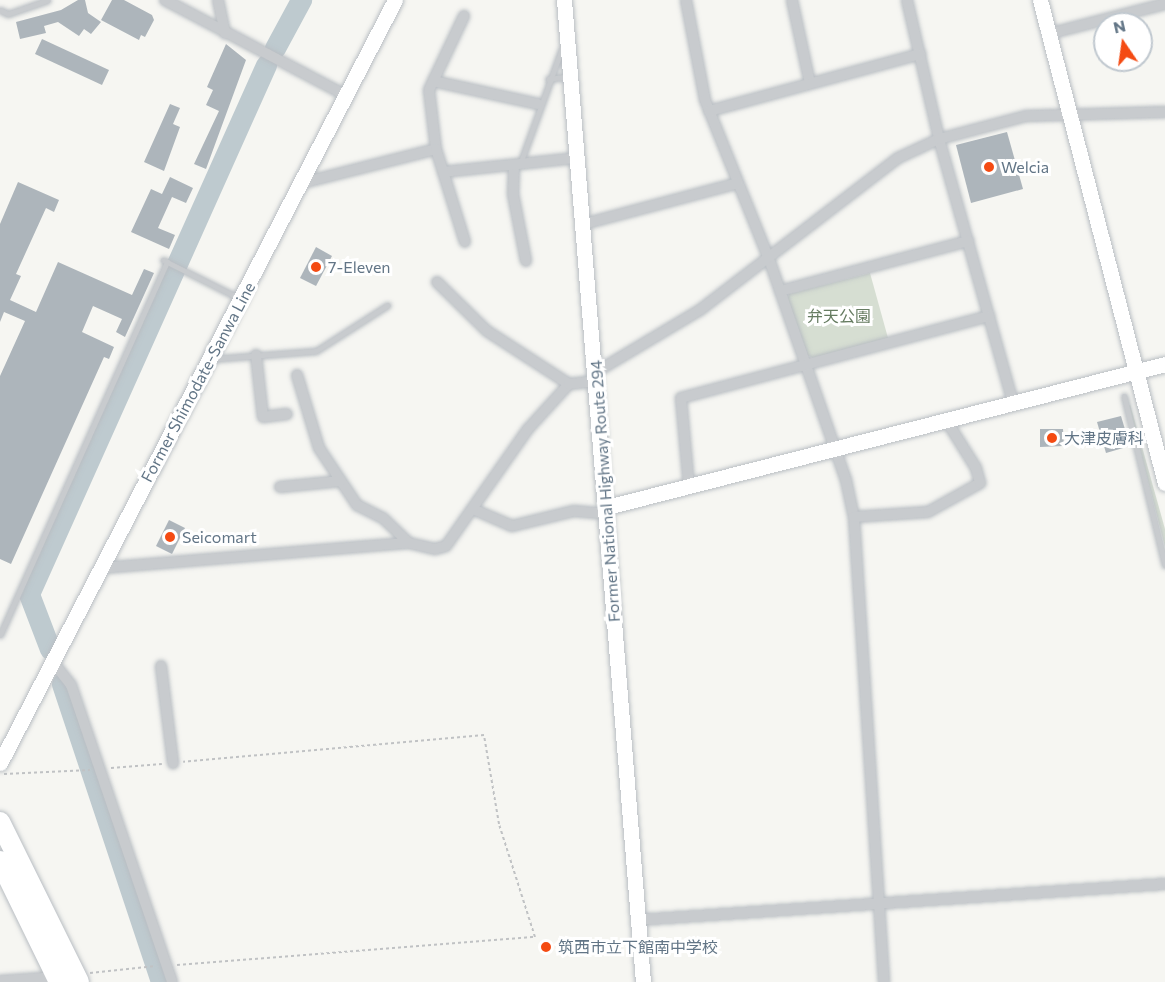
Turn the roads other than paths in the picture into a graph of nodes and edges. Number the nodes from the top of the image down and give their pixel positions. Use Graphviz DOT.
graph roads {
  1 [pos="48,0"];
  2 [pos="165,0"];
  3 [pos="218,0"];
  4 [pos="395,0"];
  5 [pos="564,0"];
  6 [pos="686,0"];
  7 [pos="792,0"];
  8 [pos="908,0"];
  9 [pos="1040,0"];
  10 [pos="1165,4"];
  11 [pos="0,10"];
  12 [pos="464,16"];
  13 [pos="225,33"];
  14 [pos="1048,34"];
  15 [pos="562,48"];
  16 [pos="920,54"];
  17 [pos="564,77"];
  18 [pos="548,79"];
  19 [pos="433,81"];
  20 [pos="810,83"];
  21 [pos="347,96"];
  22 [pos="538,104"];
  23 [pos="709,111"];
  24 [pos="1165,112"];
  25 [pos="1070,117"];
  26 [pos="939,139"];
  27 [pos="436,149"];
  28 [pos="577,159"];
  29 [pos="516,166"];
  30 [pos="443,172"];
  31 [pos="302,183"];
  32 [pos="738,183"];
  33 [pos="584,224"];
  34 [pos="968,241"];
  35 [pos="465,242"];
  36 [pos="769,259"];
  37 [pos="526,261"];
  38 [pos="437,282"];
  39 [pos="780,291"];
  40 [pos="242,299"];
  41 [pos="388,305"];
  42 [pos="989,316"];
  43 [pos="256,355"];
  44 [pos="210,359"];
  45 [pos="1165,364"];
  46 [pos="805,365"];
  47 [pos="1136,372"];
  48 [pos="297,375"];
  49 [pos="597,376"];
  50 [pos="568,384"];
  51 [pos="1124,396"];
  52 [pos="1013,403"];
  53 [pos="287,414"];
  54 [pos="946,420"];
  55 [pos="833,449"];
  56 [pos="341,481"];
  57 [pos="1165,483"];
  58 [pos="689,486"];
  59 [pos="280,487"];
  60 [pos="475,510"];
  61 [pos="607,511"];
  62 [pos="854,517"];
  63 [pos="409,543"];
  64 [pos="1165,565"];
  65 [pos="102,568"];
  66 [pos="0,635"];
  67 [pos="52,662"];
  68 [pos="161,666"];
  69 [pos="173,763"];
  70 [pos="0,764"];
  71 [pos="0,822"];
  72 [pos="0,861"];
  73 [pos="1165,884"];
  74 [pos="879,903"];
  75 [pos="638,920"];
  76 [pos="68,979"];
  77 [pos="0,981"];
  78 [pos="172,982"];
  79 [pos="643,982"];
  80 [pos="884,982"];
  1 -- 11 [label="lane"];
  2 -- 13 [label="street"];
  3 -- 13 [label="street"];
  4 -- 21 [label="street, Former Shimodate-Sanwa Line"];
  5 -- 28 [label="street, Former National Highway Route 294"];
  6 -- 23 [label="street"];
  7 -- 20 [label="street"];
  8 -- 16 [label="street"];
  9 -- 14 [label="street"];
  10 -- 14 [label="street"];
  12 -- 19 [label="street"];
  13 -- 21 [label="street"];
  14 -- 25 [label="street"];
  15 -- 18 [label="lane"];
  16 -- 20 [label="street"];
  16 -- 26 [label="street"];
  17 -- 18 [label="lane"];
  18 -- 22 [label="lane"];
  19 -- 22 [label="street"];
  19 -- 27 [label="street"];
  20 -- 23 [label="street"];
  21 -- 31 [label="street, Former Shimodate-Sanwa Line"];
  22 -- 29 [label="lane"];
  23 -- 32 [label="street"];
  24 -- 25 [label="street"];
  25 -- 26 [label="street"];
  25 -- 47 [label="street"];
  26 -- 34 [label="street"];
  26 -- 36 [label="street"];
  27 -- 30 [label="street"];
  27 -- 31 [label="street"];
  28 -- 29 [label="street"];
  28 -- 33 [label="street, Former National Highway Route 294"];
  29 -- 30 [label="street"];
  29 -- 37 [label="street"];
  30 -- 35 [label="street"];
  31 -- 40 [label="street, Former Shimodate-Sanwa Line"];
  32 -- 33 [label="street"];
  32 -- 36 [label="street"];
  33 -- 49 [label="street, Former National Highway Route 294"];
  34 -- 39 [label="street"];
  34 -- 42 [label="street"];
  36 -- 39 [label="street"];
  36 -- 49 [label="street"];
  38 -- 50 [label="street"];
  39 -- 46 [label="street"];
  40 -- 44 [label="street, Former Shimodate-Sanwa Line"];
  40 -- 66 [label="lane"];
  41 -- 43 [label="lane"];
  42 -- 46 [label="street"];
  42 -- 52 [label="street"];
  43 -- 44 [label="lane"];
  43 -- 53 [label="street"];
  44 -- 65 [label="street, Former Shimodate-Sanwa Line"];
  45 -- 47 [label="street"];
  46 -- 55 [label="street"];
  46 -- 58 [label="street"];
  47 -- 52 [label="street"];
  47 -- 57 [label="street"];
  48 -- 56 [label="street"];
  49 -- 50 [label="street"];
  49 -- 61 [label="street, Former National Highway Route 294"];
  50 -- 60 [label="street"];
  51 -- 64 [label="lane"];
  52 -- 54 [label="street"];
  54 -- 55 [label="street"];
  54 -- 62 [label="street"];
  55 -- 58 [label="street"];
  55 -- 62 [label="street"];
  56 -- 59 [label="street"];
  56 -- 63 [label="street"];
  58 -- 61 [label="street"];
  60 -- 61 [label="street"];
  60 -- 63 [label="street"];
  61 -- 75 [label="street, Former National Highway Route 294"];
  62 -- 74 [label="street"];
  63 -- 65 [label="street"];
  65 -- 67 [label="street, Former Shimodate-Sanwa Line"];
  67 -- 70 [label="street, Former Shimodate-Sanwa Line"];
  67 -- 78 [label="street"];
  68 -- 69 [label="street"];
  71 -- 76 [label="highway"];
  72 -- 76 [label="highway"];
  73 -- 74 [label="street"];
  74 -- 75 [label="street"];
  74 -- 80 [label="street"];
  75 -- 79 [label="street, Former National Highway Route 294"];
  76 -- 77 [label="street"];
}
